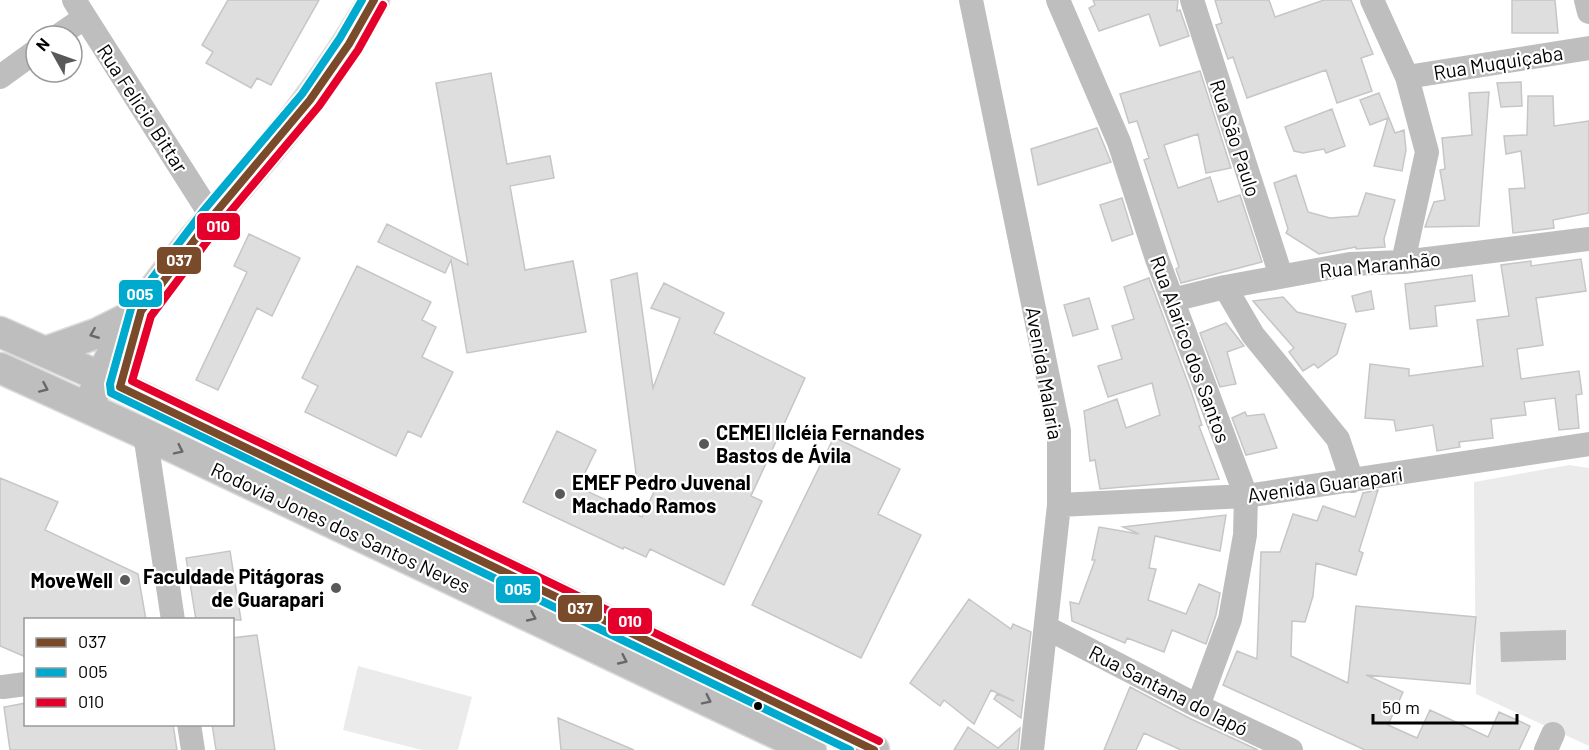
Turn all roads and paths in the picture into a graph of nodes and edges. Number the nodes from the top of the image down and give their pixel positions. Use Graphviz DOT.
graph roads {
  1 [pos="374,0"];
  2 [pos="970,0"];
  3 [pos="1058,0"];
  4 [pos="1192,0"];
  5 [pos="1372,0"];
  6 [pos="1586,0"];
  7 [pos="79,9"];
  8 [pos="1589,12"];
  9 [pos="67,24"];
  10 [pos="1589,48"];
  11 [pos="24,59"];
  12 [pos="0,76"];
  13 [pos="1407,77"];
  14 [pos="212,217"];
  15 [pos="1589,239"];
  16 [pos="1403,262"];
  17 [pos="1281,276"];
  18 [pos="1225,287"];
  19 [pos="1172,300"];
  20 [pos="141,311"];
  21 [pos="0,332"];
  22 [pos="45,352"];
  23 [pos="0,368"];
  24 [pos="110,382"];
  25 [pos="88,408"];
  26 [pos="115,420"];
  27 [pos="145,434"];
  28 [pos="1589,444"];
  29 [pos="1352,481"];
  30 [pos="1246,496"];
  31 [pos="1059,506"];
  32 [pos="173,618"];
  33 [pos="1047,628"];
  34 [pos="669,666"];
  35 [pos="1198,706"];
  36 [pos="189,726"];
  37 [pos="193,750"];
  38 [pos="811,750"];
  39 [pos="874,750"];
  40 [pos="1032,750"];
  41 [pos="1291,750"];
  1 -- 14 [label="main road"];
  2 -- 31 [label="street, Avenida Malaria"];
  3 -- 19 [label="street, Rua Alarico dos Santos"];
  4 -- 17 [label="street, Rua São Paulo"];
  5 -- 13 [label="street"];
  6 -- 8 [label="street"];
  7 -- 9 [label="street"];
  7 -- 14 [label="street, Rua Felicio Bittar"];
  10 -- 13 [label="street, Rua Muquiçaba"];
  11 -- 12 [label="street"];
  13 -- 16 [label="street"];
  14 -- 20 [label="main road"];
  15 -- 16 [label="street, Rua Maranhão"];
  16 -- 17 [label="street, Rua Maranhão"];
  17 -- 18 [label="street, Rua Maranhão"];
  18 -- 19 [label="street, Rua Maranhão"];
  18 -- 29 [label="street"];
  19 -- 30 [label="street, Rua Alarico dos Santos"];
  20 -- 22 [label="main road, one-way"];
  20 -- 24 [label="main road"];
  21 -- 22 [label="main road, Rodovia Jones dos Santos Neves"];
  22 -- 24 [label="main road, Rodovia Jones dos Santos Neves"];
  23 -- 25 [label="main road, Rodovia Jones dos Santos Neves, one-way"];
  24 -- 25 [label="main road"];
  24 -- 26 [label="main road"];
  24 -- 34 [label="main road, Rodovia Jones dos Santos Neves"];
  25 -- 26 [label="main road, Rodovia Jones dos Santos Neves"];
  26 -- 27 [label="main road, Rodovia Jones dos Santos Neves"];
  27 -- 32 [label="street"];
  27 -- 34 [label="main road, Rodovia Jones dos Santos Neves, one-way"];
  28 -- 29 [label="street, Avenida Guarapari"];
  29 -- 30 [label="street, Avenida Guarapari"];
  30 -- 31 [label="street, Avenida Guarapari"];
  30 -- 35 [label="street, Rua Alarico dos Santos"];
  31 -- 33 [label="street, Avenida Malaria"];
  33 -- 35 [label="street, Rua Santana do Iapó"];
  33 -- 40 [label="street, Avenida Malaria"];
  34 -- 38 [label="main road, Rodovia Jones dos Santos Neves, one-way"];
  34 -- 39 [label="main road, Rodovia Jones dos Santos Neves"];
  35 -- 41 [label="street, Rua Santana do Iapó"];
  36 -- 37 [label="street"];
}
